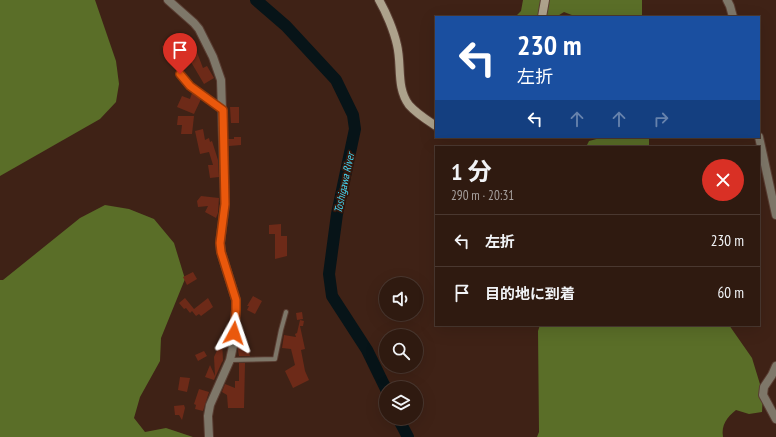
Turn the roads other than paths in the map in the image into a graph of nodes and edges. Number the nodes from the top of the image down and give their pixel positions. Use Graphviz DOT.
graph roads {
  1 [pos="168,0"];
  2 [pos="378,0"];
  3 [pos="545,0"];
  4 [pos="727,0"];
  5 [pos="542,16"];
  6 [pos="733,16"];
  7 [pos="180,74"];
  8 [pos="223,110"];
  9 [pos="435,125"];
  10 [pos="759,138"];
  11 [pos="776,215"];
  12 [pos="286,312"];
  13 [pos="230,360"];
  14 [pos="776,366"];
  15 [pos="776,419"];
  16 [pos="209,437"];
  1 -- 8 [label="street"];
  2 -- 9 [label="street"];
  3 -- 5 [label="street"];
  4 -- 6 [label="street"];
  7 -- 8 [label="lane"];
  8 -- 13 [label="street"];
  10 -- 11 [label="street"];
  12 -- 13 [label="lane"];
  13 -- 16 [label="street"];
  14 -- 15 [label="street"];
}
